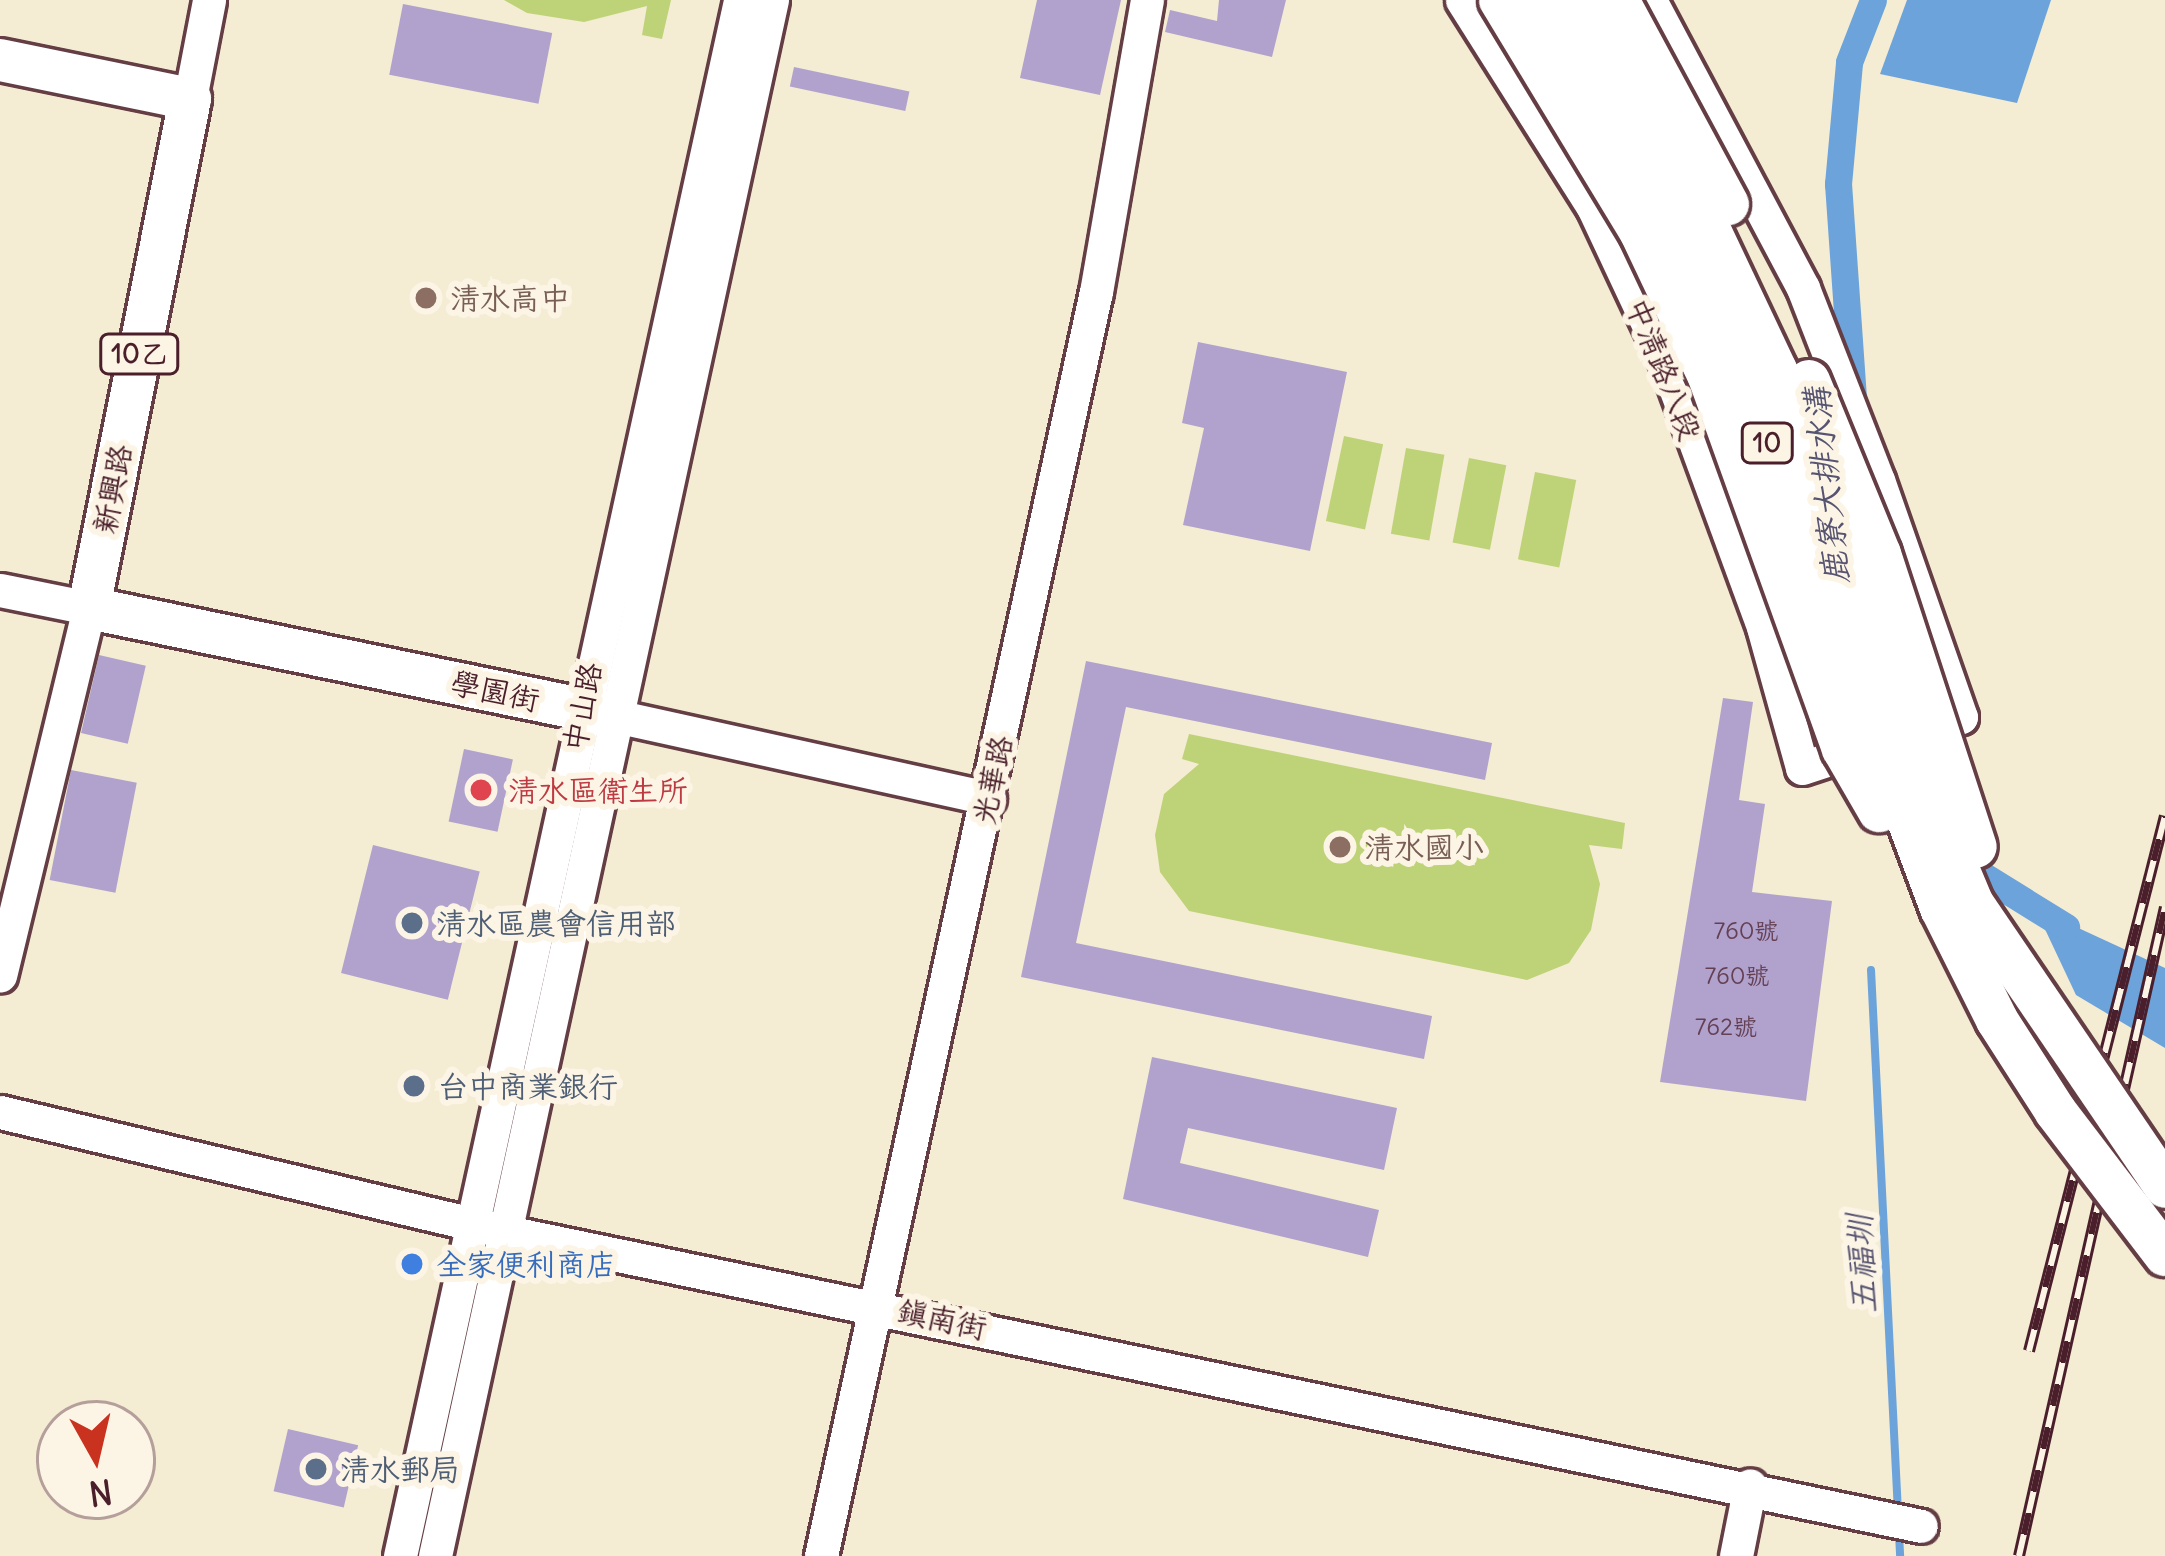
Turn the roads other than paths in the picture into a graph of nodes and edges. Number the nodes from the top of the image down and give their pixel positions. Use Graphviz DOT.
graph roads {
  1 [pos="209,0"];
  2 [pos="740,0"];
  3 [pos="772,0"];
  4 [pos="1147,0"];
  5 [pos="1462,0"];
  6 [pos="1500,0"];
  7 [pos="1544,0"];
  8 [pos="1580,0"];
  9 [pos="1618,0"];
  10 [pos="1650,0"];
  11 [pos="0,61"];
  12 [pos="190,99"];
  13 [pos="0,590"];
  14 [pos="89,608"];
  15 [pos="597,712"];
  16 [pos="989,797"];
  17 [pos="1941,908"];
  18 [pos="1996,936"];
  19 [pos="0,975"];
  20 [pos="0,1112"];
  21 [pos="2165,1187"];
  22 [pos="486,1226"];
  23 [pos="2165,1256"];
  24 [pos="874,1305"];
  25 [pos="1750,1486"];
  26 [pos="1906,1522"];
  27 [pos="400,1556"];
  28 [pos="435,1556"];
  29 [pos="821,1556"];
  30 [pos="1736,1556"];
  1 -- 12 [label="street, 新興路"];
  2 -- 15 [label="street, 中山路"];
  3 -- 15 [label="street, 中山路"];
  4 -- 16 [label="street, 光華路"];
  5 -- 10 [label="street, 中清路八段"];
  6 -- 17 [label="main road, bridge"];
  7 -- 17 [label="main road, 10, bridge"];
  8 -- 18 [label="main road, 10, bridge"];
  9 -- 18 [label="main road, bridge"];
  11 -- 12 [label="main road"];
  12 -- 14 [label="main road, 新興路 / 10乙"];
  13 -- 14 [label="street, 學園街"];
  14 -- 15 [label="main road, 學園街"];
  14 -- 19 [label="street, 新興路"];
  15 -- 16 [label="street, 學園街"];
  15 -- 22 [label="street, 中山路"];
  16 -- 24 [label="street, 光華路"];
  17 -- 23 [label="main road, 10, bridge"];
  18 -- 21 [label="main road, 10, bridge"];
  20 -- 22 [label="street, 鎮南街"];
  22 -- 24 [label="street, 鎮南街"];
  22 -- 27 [label="street, 中山路"];
  22 -- 28 [label="street, 中山路"];
  24 -- 25 [label="street, 鎮南街"];
  24 -- 29 [label="street, 光華路"];
  25 -- 26 [label="street, 鎮南街"];
  25 -- 30 [label="street"];
}
